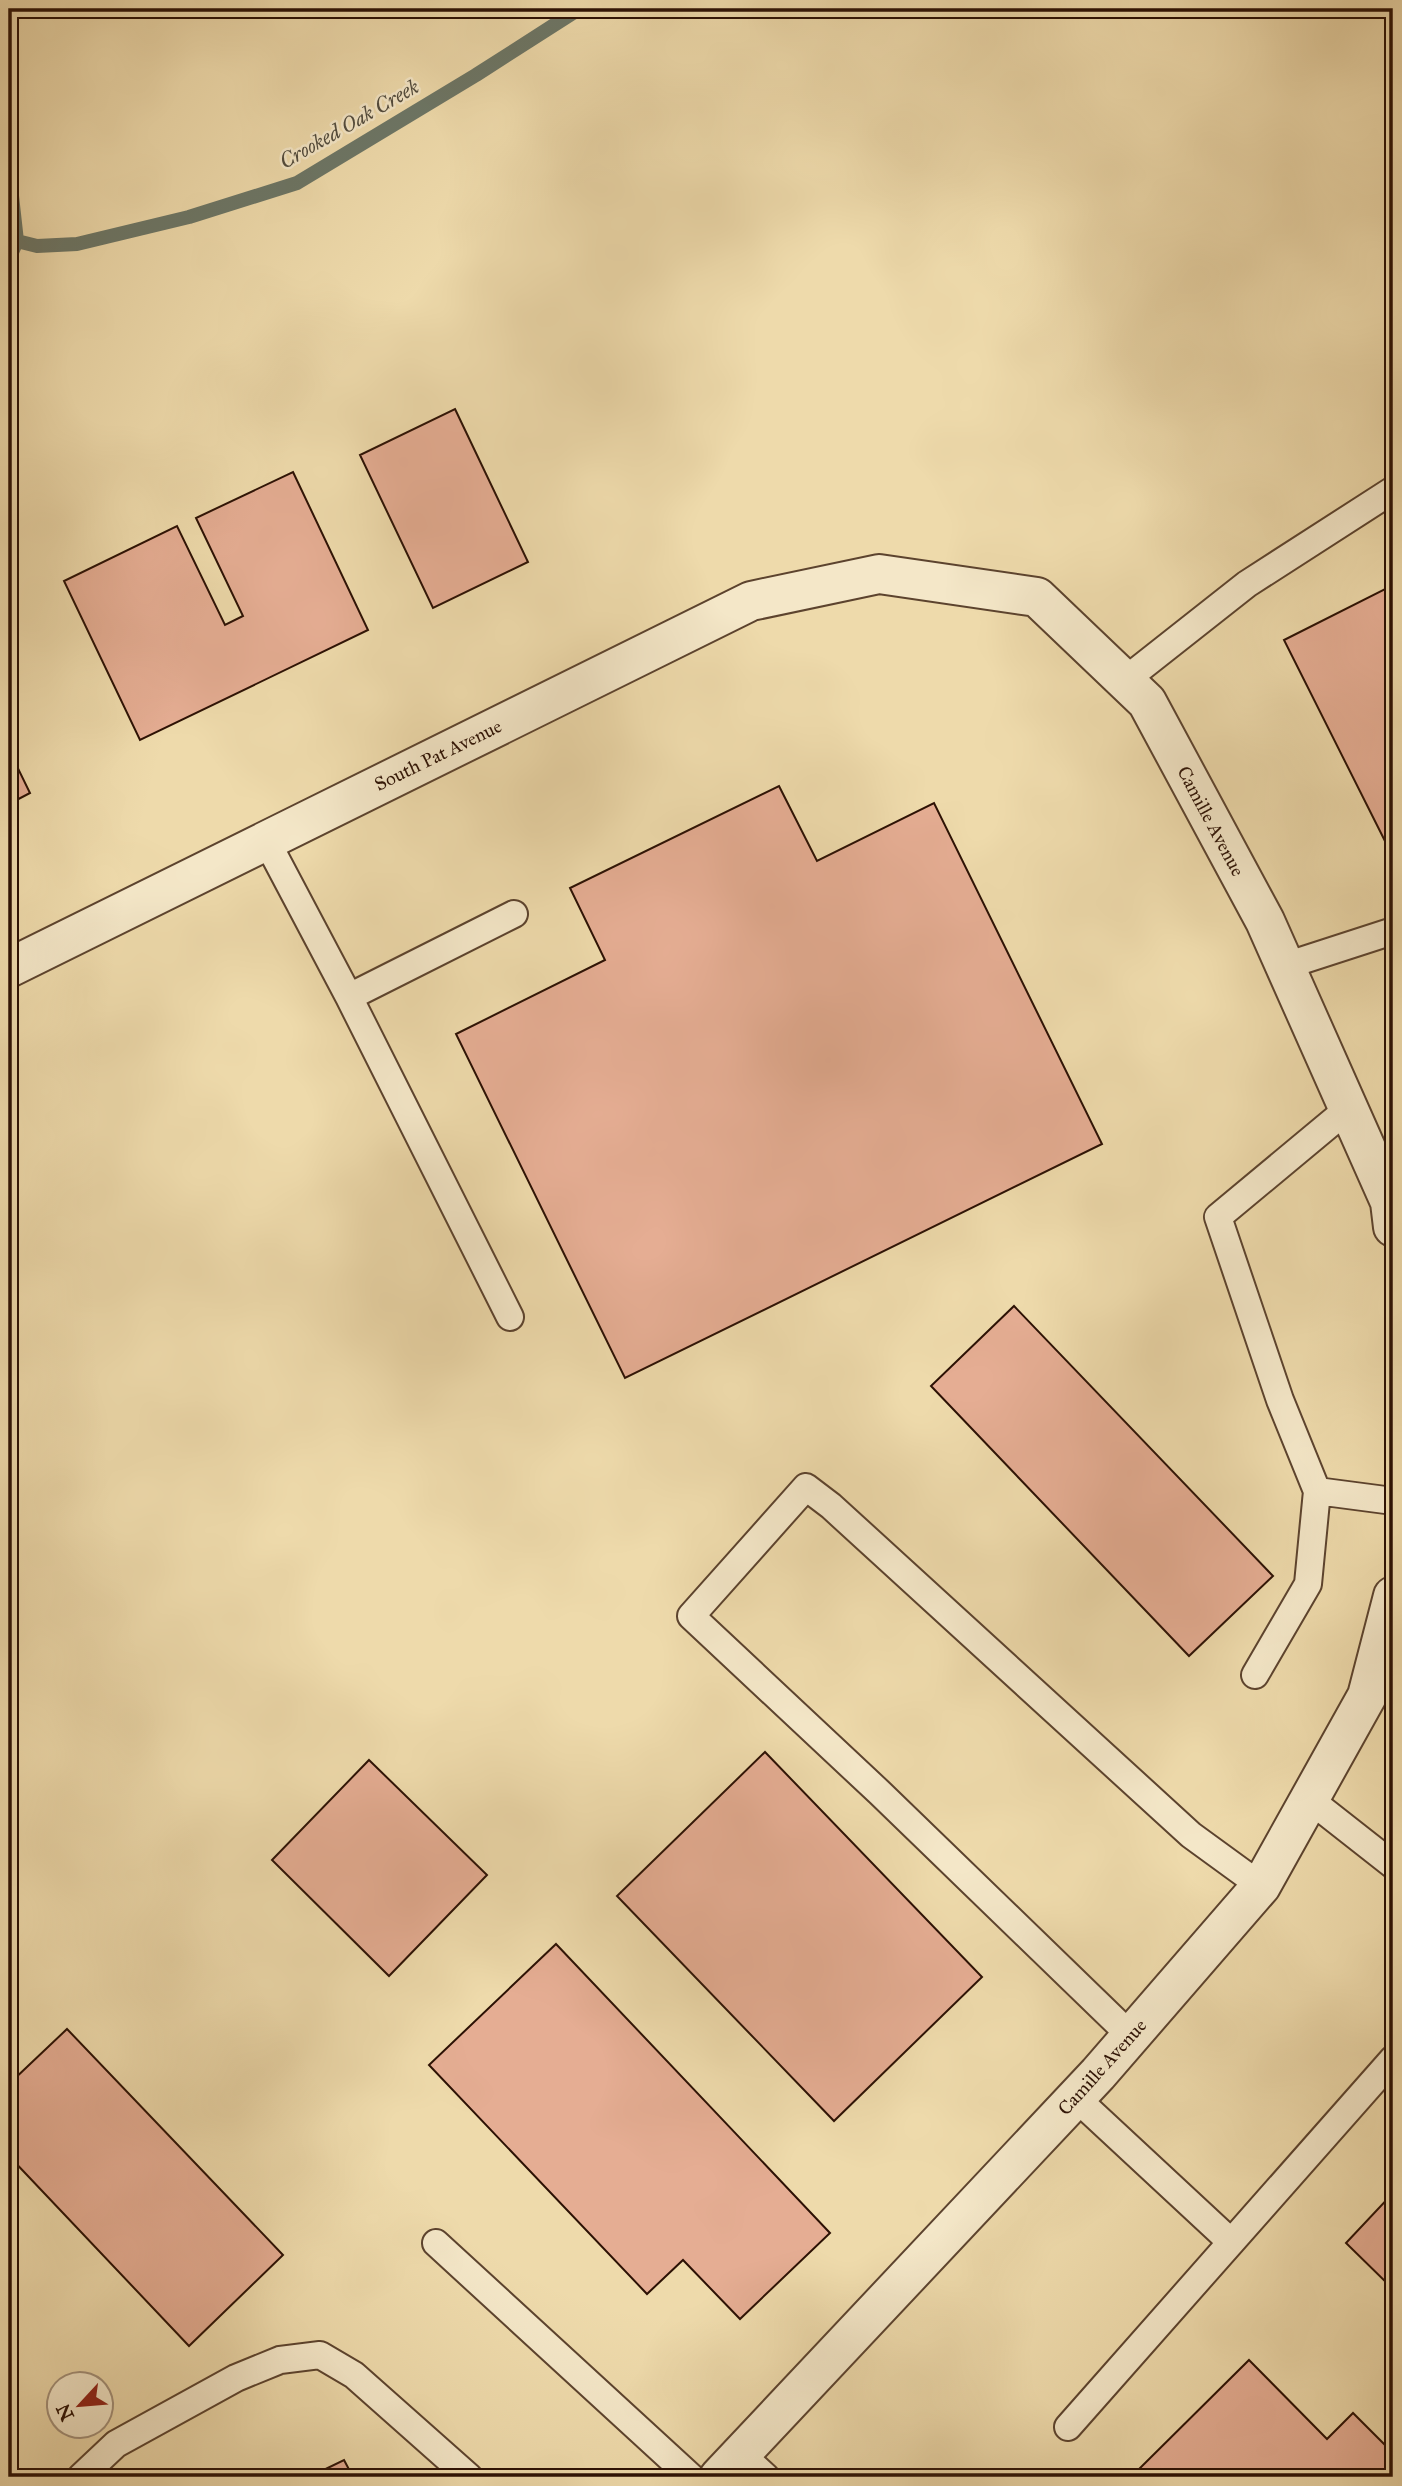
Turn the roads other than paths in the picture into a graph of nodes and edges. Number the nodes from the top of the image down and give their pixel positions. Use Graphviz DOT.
graph roads {
  1 [pos="1393,490"];
  2 [pos="879,574"];
  3 [pos="1124,681"];
  4 [pos="266,840"];
  5 [pos="514,914"];
  6 [pos="1393,931"];
  7 [pos="1285,966"];
  8 [pos="9,968"];
  9 [pos="349,997"];
  10 [pos="1349,1108"];
  11 [pos="1393,1227"];
  12 [pos="510,1317"];
  13 [pos="1317,1491"];
  14 [pos="1393,1502"];
  15 [pos="1393,1596"];
  16 [pos="1255,1675"];
  17 [pos="1309,1800"];
  18 [pos="1393,1865"];
  19 [pos="1261,1886"];
  20 [pos="1131,2036"];
  21 [pos="1393,2059"];
  22 [pos="1076,2098"];
  23 [pos="1231,2242"];
  24 [pos="436,2243"];
  25 [pos="1068,2427"];
  26 [pos="742,2469"];
  27 [pos="81,2477"];
  28 [pos="469,2477"];
  29 [pos="691,2477"];
  1 -- 3 [label="lane"];
  2 -- 3 [label="street, Camille Avenue"];
  2 -- 4 [label="street, South Pat Avenue"];
  3 -- 7 [label="street, Camille Avenue"];
  4 -- 8 [label="street, South Pat Avenue"];
  4 -- 9 [label="lane"];
  5 -- 9 [label="lane"];
  6 -- 7 [label="lane"];
  7 -- 10 [label="street, Camille Avenue"];
  9 -- 12 [label="lane"];
  10 -- 11 [label="street, Camille Avenue"];
  10 -- 13 [label="lane"];
  13 -- 14 [label="lane"];
  13 -- 16 [label="lane"];
  15 -- 17 [label="street, Camille Avenue"];
  17 -- 18 [label="lane"];
  17 -- 19 [label="street, Camille Avenue"];
  19 -- 20 [label="street, Camille Avenue"];
  19 -- 20 [label="lane"];
  20 -- 22 [label="street, Camille Avenue"];
  21 -- 23 [label="lane"];
  22 -- 23 [label="lane"];
  22 -- 26 [label="street, Camille Avenue"];
  23 -- 25 [label="lane"];
  24 -- 29 [label="lane"];
  27 -- 28 [label="lane"];
}
